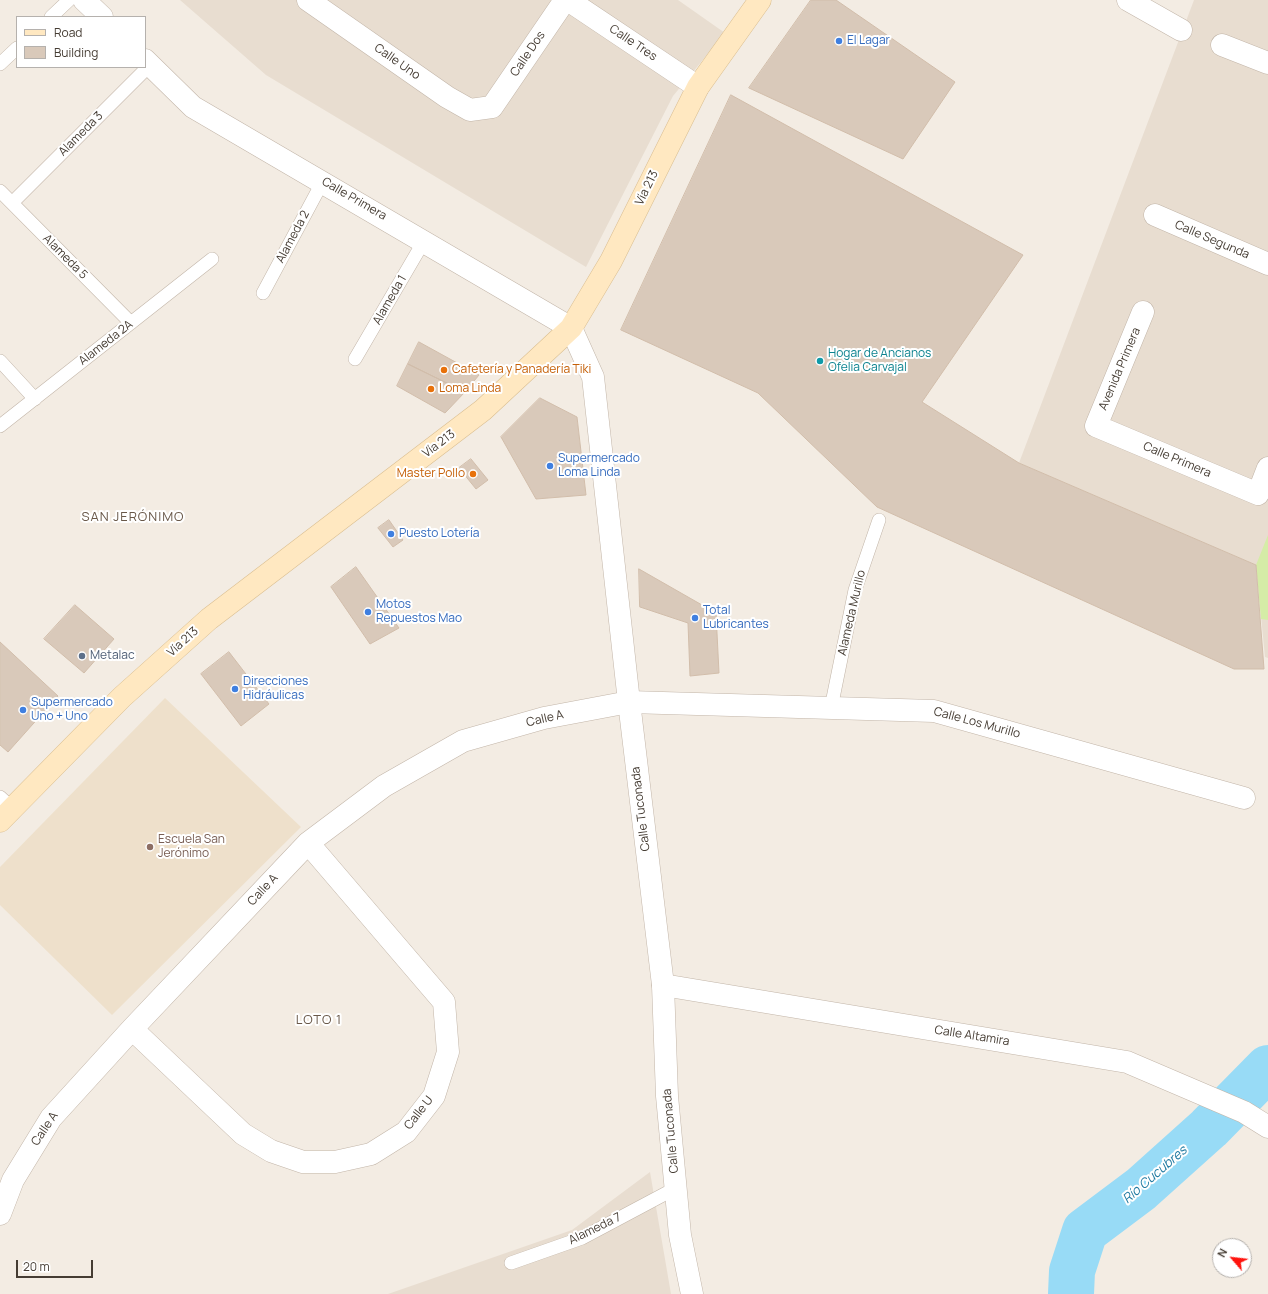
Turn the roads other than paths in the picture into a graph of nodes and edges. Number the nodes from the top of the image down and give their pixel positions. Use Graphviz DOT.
graph roads {
  1 [pos="69,0"];
  2 [pos="84,0"];
  3 [pos="308,0"];
  4 [pos="565,0"];
  5 [pos="568,0"];
  6 [pos="760,0"];
  7 [pos="1128,0"];
  8 [pos="52,16"];
  9 [pos="101,16"];
  10 [pos="1181,30"];
  11 [pos="1222,45"];
  12 [pos="16,49"];
  13 [pos="148,62"];
  14 [pos="1268,63"];
  15 [pos="0,64"];
  16 [pos="142,68"];
  17 [pos="698,87"];
  18 [pos="492,107"];
  19 [pos="323,181"];
  20 [pos="0,191"];
  21 [pos="12,203"];
  22 [pos="1155,215"];
  23 [pos="424,241"];
  24 [pos="212,258"];
  25 [pos="1268,264"];
  26 [pos="263,293"];
  27 [pos="1143,312"];
  28 [pos="131,323"];
  29 [pos="571,328"];
  30 [pos="355,359"];
  31 [pos="0,362"];
  32 [pos="35,399"];
  33 [pos="0,426"];
  34 [pos="1096,426"];
  35 [pos="1268,468"];
  36 [pos="878,520"];
  37 [pos="629,702"];
  38 [pos="831,708"];
  39 [pos="1244,798"];
  40 [pos="4,809"];
  41 [pos="308,843"];
  42 [pos="663,985"];
  43 [pos="132,1029"];
  44 [pos="1266,1122"];
  45 [pos="676,1188"];
  46 [pos="0,1214"];
  47 [pos="511,1263"];
  48 [pos="692,1294"];
  1 -- 8 [label="lane"];
  2 -- 9 [label="street"];
  3 -- 18 [label="street, Calle Uno"];
  4 -- 18 [label="street, Calle Dos"];
  5 -- 17 [label="street, Calle Tres"];
  6 -- 17 [label="main road, Vía 213"];
  7 -- 10 [label="street"];
  11 -- 14 [label="street"];
  12 -- 15 [label="lane"];
  13 -- 19 [label="street, Calle Primera"];
  16 -- 21 [label="lane, Alameda 3"];
  17 -- 29 [label="main road, Vía 213"];
  19 -- 23 [label="street, Calle Primera"];
  19 -- 26 [label="lane, Alameda 2"];
  20 -- 21 [label="lane, Alameda 5"];
  21 -- 28 [label="lane, Alameda 5"];
  22 -- 25 [label="street, Calle Segunda"];
  23 -- 29 [label="street, Calle Primera"];
  23 -- 30 [label="lane, Alameda 1"];
  24 -- 28 [label="lane, Alameda 2A"];
  27 -- 34 [label="street, Avenida Primera"];
  28 -- 32 [label="lane, Alameda 2A"];
  29 -- 37 [label="street, Calle Tuconada"];
  29 -- 40 [label="main road, Vía 213"];
  31 -- 32 [label="lane"];
  32 -- 33 [label="lane, Alameda 2A"];
  34 -- 35 [label="street, Calle Primera"];
  36 -- 38 [label="lane, Alameda Murillo"];
  37 -- 38 [label="street, Calle Los Murillo"];
  37 -- 41 [label="street, Calle A"];
  37 -- 42 [label="street, Calle Tuconada"];
  38 -- 39 [label="street, Calle Los Murillo"];
  41 -- 43 [label="street, Calle A"];
  41 -- 43 [label="street, Calle U"];
  42 -- 44 [label="street, Calle Altamira"];
  42 -- 45 [label="street, Calle Tuconada"];
  43 -- 46 [label="street, Calle A"];
  45 -- 47 [label="lane, Alameda 7"];
  45 -- 48 [label="street, Calle Tuconada"];
}
